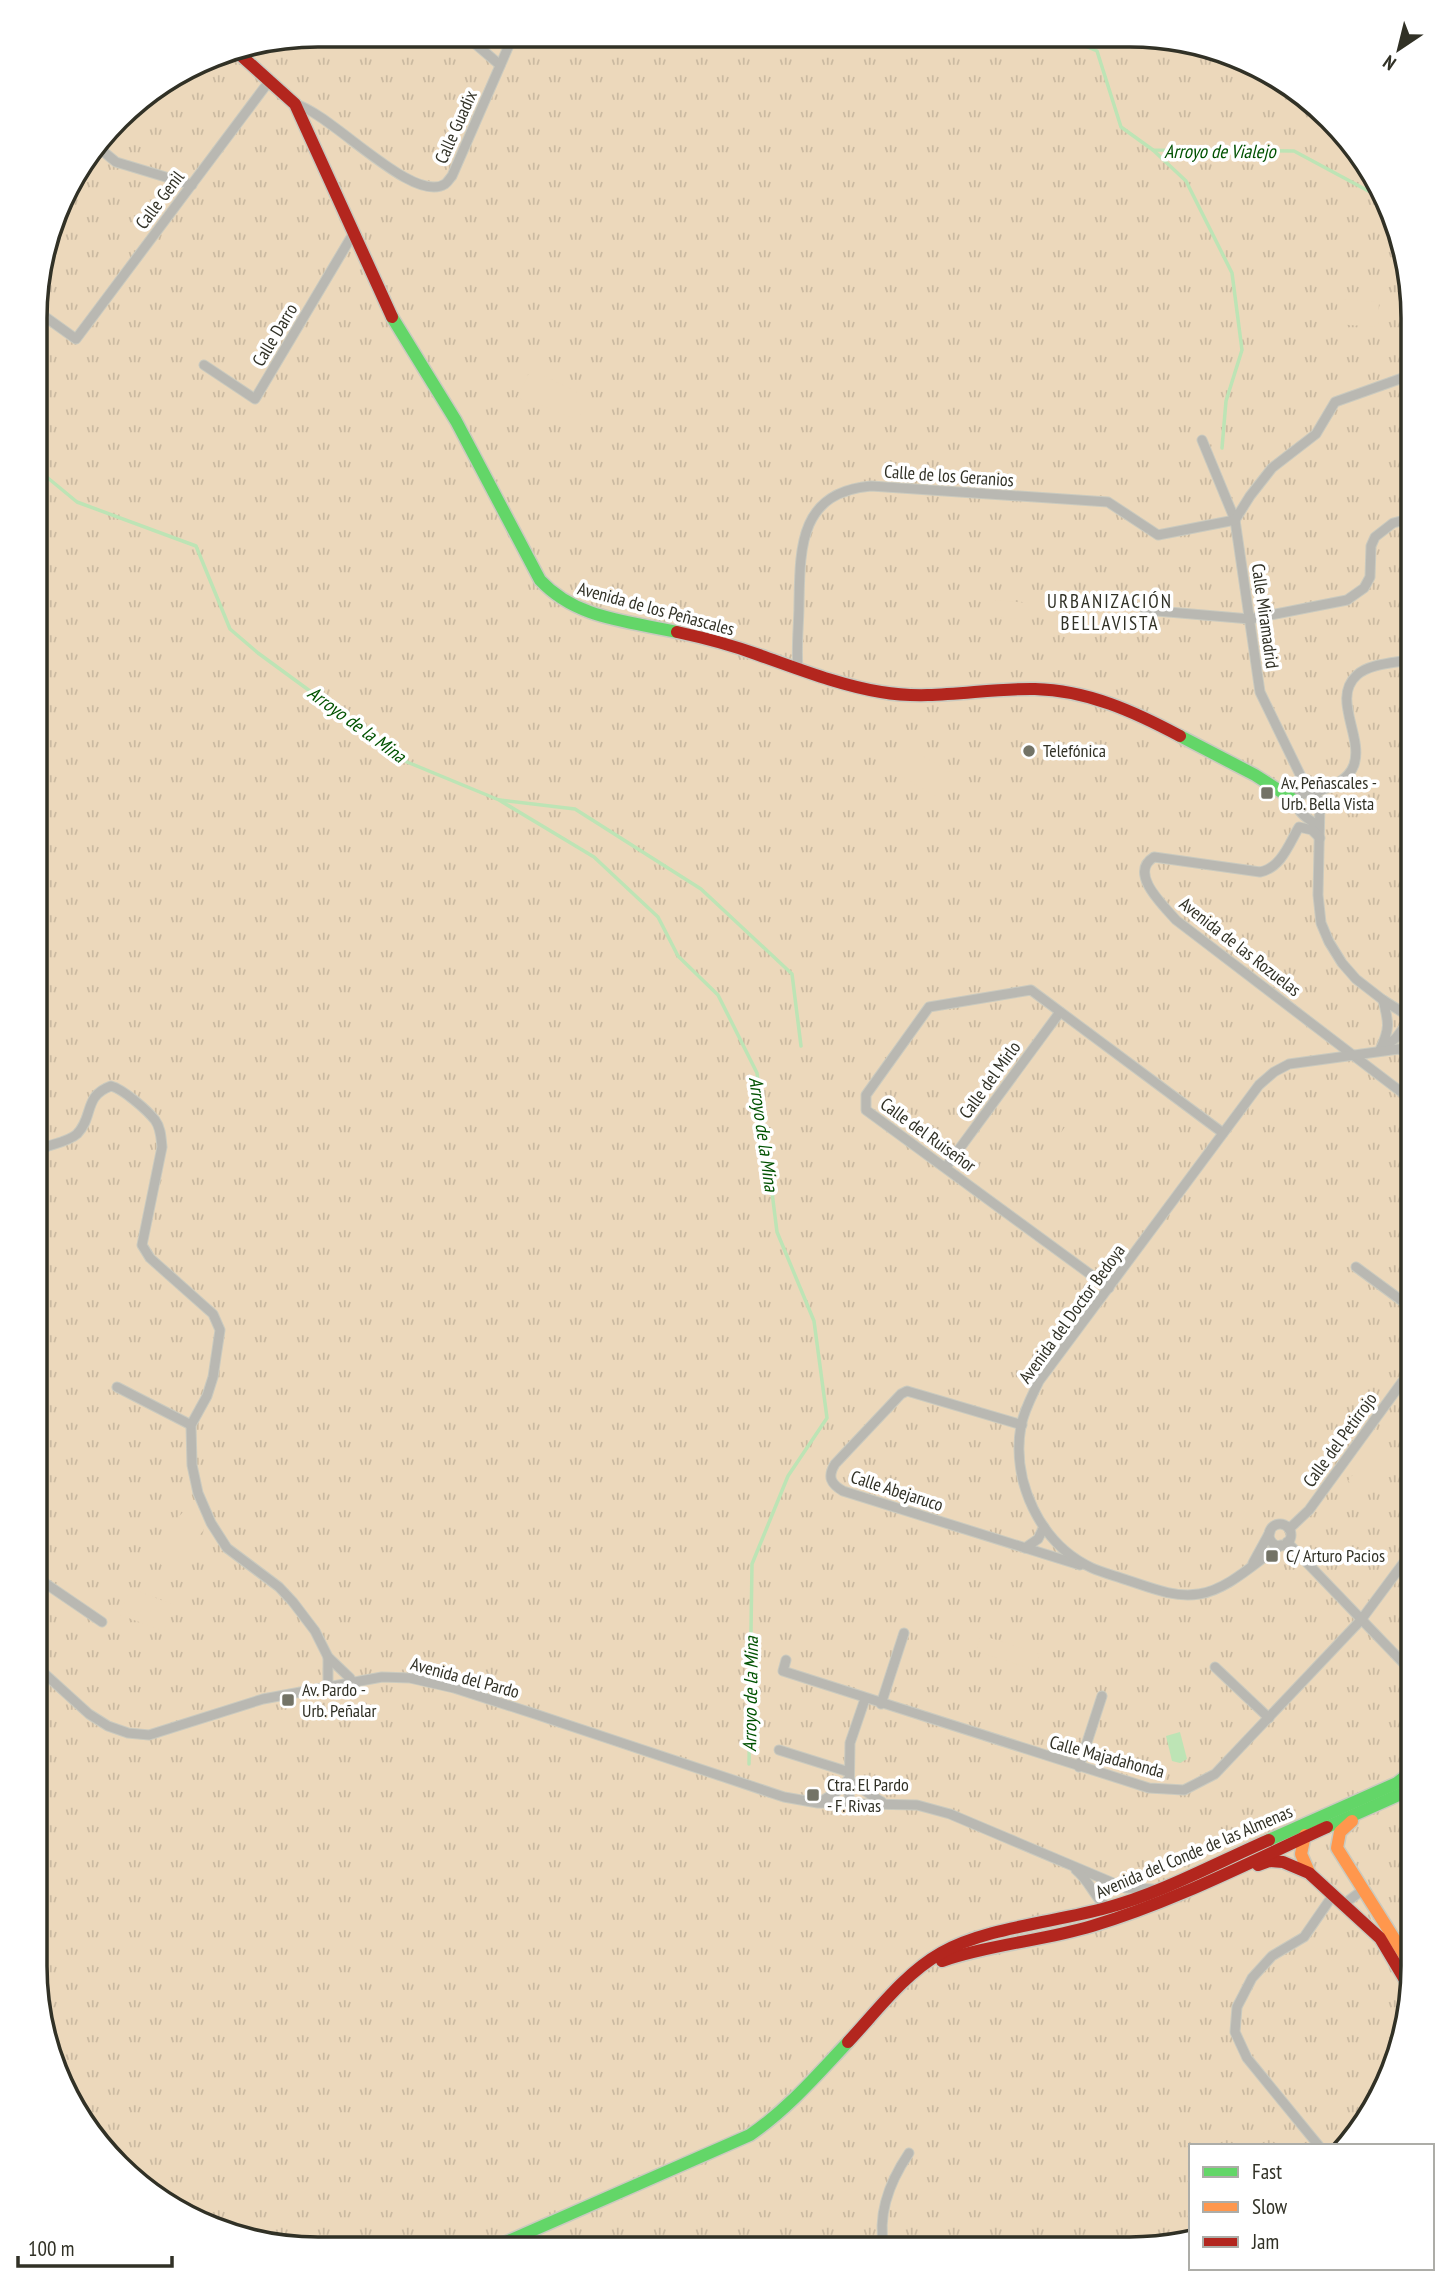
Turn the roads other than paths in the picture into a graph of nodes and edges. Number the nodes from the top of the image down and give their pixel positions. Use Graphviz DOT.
graph roads {
  1 [pos="479,47"];
  2 [pos="508,47"];
  3 [pos="244,58"];
  4 [pos="500,65"];
  5 [pos="270,80"];
  6 [pos="295,104"];
  7 [pos="104,152"];
  8 [pos="192,185"];
  9 [pos="353,234"];
  10 [pos="47,318"];
  11 [pos="204,365"];
  12 [pos="1401,378"];
  13 [pos="1202,440"];
  14 [pos="1235,520"];
  15 [pos="1401,521"];
  16 [pos="1145,610"];
  17 [pos="1250,620"];
  18 [pos="1401,662"];
  19 [pos="798,668"];
  20 [pos="1330,788"];
  21 [pos="1305,795"];
  22 [pos="1320,805"];
  23 [pos="1307,816"];
  24 [pos="1299,827"];
  25 [pos="1319,827"];
  26 [pos="1320,838"];
  27 [pos="1383,1000"];
  28 [pos="1401,1011"];
  29 [pos="1060,1012"];
  30 [pos="1401,1032"];
  31 [pos="1380,1050"];
  32 [pos="1401,1050"];
  33 [pos="1354,1056"];
  34 [pos="1401,1092"];
  35 [pos="1223,1133"];
  36 [pos="47,1146"];
  37 [pos="946,1167"];
  38 [pos="1356,1267"];
  39 [pos="1109,1288"];
  40 [pos="1401,1300"];
  41 [pos="1401,1384"];
  42 [pos="117,1387"];
  43 [pos="191,1425"];
  44 [pos="1021,1425"];
  45 [pos="1044,1527"];
  46 [pos="1289,1529"];
  47 [pos="1270,1532"];
  48 [pos="1284,1544"];
  49 [pos="1025,1548"];
  50 [pos="1252,1564"];
  51 [pos="1401,1566"];
  52 [pos="1091,1568"];
  53 [pos="47,1584"];
  54 [pos="1361,1620"];
  55 [pos="102,1622"];
  56 [pos="904,1633"];
  57 [pos="328,1657"];
  58 [pos="786,1660"];
  59 [pos="1401,1661"];
  60 [pos="1215,1667"];
  61 [pos="47,1676"];
  62 [pos="352,1683"];
  63 [pos="328,1687"];
  64 [pos="1102,1696"];
  65 [pos="865,1699"];
  66 [pos="881,1704"];
  67 [pos="1269,1718"];
  68 [pos="779,1750"];
  69 [pos="1079,1767"];
  70 [pos="848,1776"];
  71 [pos="1401,1780"];
  72 [pos="1380,1791"];
  73 [pos="1401,1794"];
  74 [pos="818,1803"];
  75 [pos="884,1803"];
  76 [pos="849,1804"];
  77 [pos="1360,1814"];
  78 [pos="1304,1837"];
  79 [pos="1066,1863"];
  80 [pos="1309,1873"];
  81 [pos="1201,1885"];
  82 [pos="1125,1888"];
  83 [pos="1158,1889"];
  84 [pos="1364,1889"];
  85 [pos="1093,1891"];
  86 [pos="1333,1895"];
  87 [pos="1103,1904"];
  88 [pos="1344,1904"];
  89 [pos="1080,1916"];
  90 [pos="1401,1949"];
  91 [pos="1401,1973"];
  92 [pos="905,1981"];
  93 [pos="1316,2144"];
  94 [pos="909,2153"];
  95 [pos="518,2237"];
  96 [pos="884,2237"];
  1 -- 4 [label="street"];
  2 -- 4 [label="street, Calle Guadix"];
  3 -- 5 [label="street, Avenida de los Peñascales"];
  4 -- 6 [label="street, Calle Guadix"];
  5 -- 6 [label="street, Avenida de los Peñascales"];
  5 -- 8 [label="street, Calle Genil"];
  6 -- 9 [label="street, Avenida de los Peñascales"];
  7 -- 8 [label="street"];
  8 -- 10 [label="street, Calle Genil"];
  9 -- 11 [label="street, Calle Darro"];
  9 -- 19 [label="street, Avenida de los Peñascales"];
  12 -- 14 [label="street"];
  13 -- 14 [label="street, Calle Miramadrid"];
  14 -- 17 [label="street, Calle Miramadrid"];
  14 -- 19 [label="street, Calle de los Geranios"];
  15 -- 17 [label="street"];
  16 -- 17 [label="street"];
  17 -- 21 [label="street, Calle Miramadrid"];
  18 -- 20 [label="street"];
  19 -- 21 [label="street, Avenida de los Peñascales"];
  20 -- 21 [label="street"];
  20 -- 22 [label="street"];
  21 -- 22 [label="street"];
  21 -- 23 [label="street"];
  22 -- 23 [label="street"];
  22 -- 25 [label="street"];
  23 -- 24 [label="street, Avenida de las Rozuelas"];
  23 -- 25 [label="street"];
  24 -- 26 [label="street"];
  24 -- 33 [label="street, Avenida de las Rozuelas"];
  25 -- 26 [label="street"];
  26 -- 27 [label="street"];
  27 -- 28 [label="street"];
  27 -- 31 [label="street"];
  29 -- 35 [label="street, Calle del Ruiseñor"];
  29 -- 37 [label="street, Calle del Mirlo"];
  29 -- 37 [label="street, Calle del Ruiseñor"];
  30 -- 31 [label="street"];
  31 -- 32 [label="street, Avenida del Doctor Bedoya"];
  31 -- 33 [label="street, Avenida del Doctor Bedoya"];
  33 -- 34 [label="street, Avenida de las Rozuelas"];
  33 -- 35 [label="street, Avenida del Doctor Bedoya"];
  35 -- 39 [label="street, Avenida del Doctor Bedoya"];
  36 -- 43 [label="street"];
  37 -- 39 [label="street, Calle del Ruiseñor"];
  38 -- 40 [label="street"];
  39 -- 44 [label="street, Avenida del Doctor Bedoya"];
  41 -- 46 [label="street, Calle del Petirrojo"];
  42 -- 43 [label="street"];
  43 -- 57 [label="street"];
  44 -- 45 [label="street, Avenida del Doctor Bedoya"];
  44 -- 49 [label="street, Calle Abejaruco"];
  45 -- 49 [label="street"];
  45 -- 52 [label="street, Avenida del Doctor Bedoya"];
  46 -- 47 [label="street"];
  46 -- 48 [label="street"];
  47 -- 48 [label="street"];
  47 -- 50 [label="street, Avenida del Doctor Bedoya"];
  48 -- 50 [label="street, Avenida del Doctor Bedoya"];
  48 -- 54 [label="street"];
  49 -- 52 [label="street, Calle Abejaruco"];
  50 -- 52 [label="street, Avenida del Doctor Bedoya"];
  51 -- 54 [label="street, Calle Majadahonda"];
  53 -- 55 [label="street"];
  54 -- 59 [label="street"];
  54 -- 67 [label="street, Calle Majadahonda"];
  56 -- 66 [label="street"];
  57 -- 62 [label="street"];
  57 -- 63 [label="street"];
  58 -- 65 [label="street, Calle Majadahonda"];
  60 -- 67 [label="street"];
  61 -- 63 [label="street, Avenida del Pardo"];
  62 -- 63 [label="street, Avenida del Pardo"];
  62 -- 74 [label="street, Avenida del Pardo"];
  64 -- 69 [label="street"];
  65 -- 66 [label="street, Calle Majadahonda"];
  65 -- 70 [label="street"];
  66 -- 69 [label="street, Calle Majadahonda"];
  67 -- 69 [label="street, Calle Majadahonda"];
  68 -- 70 [label="street, Avenida del Pardo"];
  70 -- 74 [label="street"];
  70 -- 75 [label="street, Avenida del Pardo"];
  70 -- 76 [label="street"];
  71 -- 72 [label="street"];
  72 -- 78 [label="street, Avenida del Conde de las Almenas"];
  72 -- 83 [label="street, Avenida del Conde de las Almenas"];
  73 -- 77 [label="street, Avenida del Conde de las Almenas"];
  74 -- 76 [label="street, Avenida del Pardo"];
  75 -- 76 [label="street, Avenida del Pardo"];
  75 -- 79 [label="street, Avenida del Pardo"];
  77 -- 78 [label="street, Avenida del Conde de las Almenas"];
  77 -- 84 [label="street"];
  78 -- 80 [label="street"];
  78 -- 81 [label="street, Avenida del Conde de las Almenas"];
  79 -- 82 [label="street, Avenida del Pardo"];
  79 -- 85 [label="street"];
  80 -- 81 [label="street"];
  80 -- 86 [label="street"];
  81 -- 87 [label="street"];
  81 -- 92 [label="street, Avenida del Conde de las Almenas"];
  82 -- 83 [label="street"];
  82 -- 87 [label="street"];
  83 -- 87 [label="street, Avenida del Conde de las Almenas"];
  84 -- 88 [label="street"];
  84 -- 90 [label="street"];
  85 -- 87 [label="street"];
  85 -- 89 [label="street"];
  86 -- 88 [label="street"];
  86 -- 93 [label="street"];
  87 -- 89 [label="street, Avenida del Conde de las Almenas"];
  88 -- 91 [label="street"];
  89 -- 92 [label="street, Avenida del Conde de las Almenas"];
  92 -- 95 [label="street"];
  94 -- 96 [label="street"];
}
